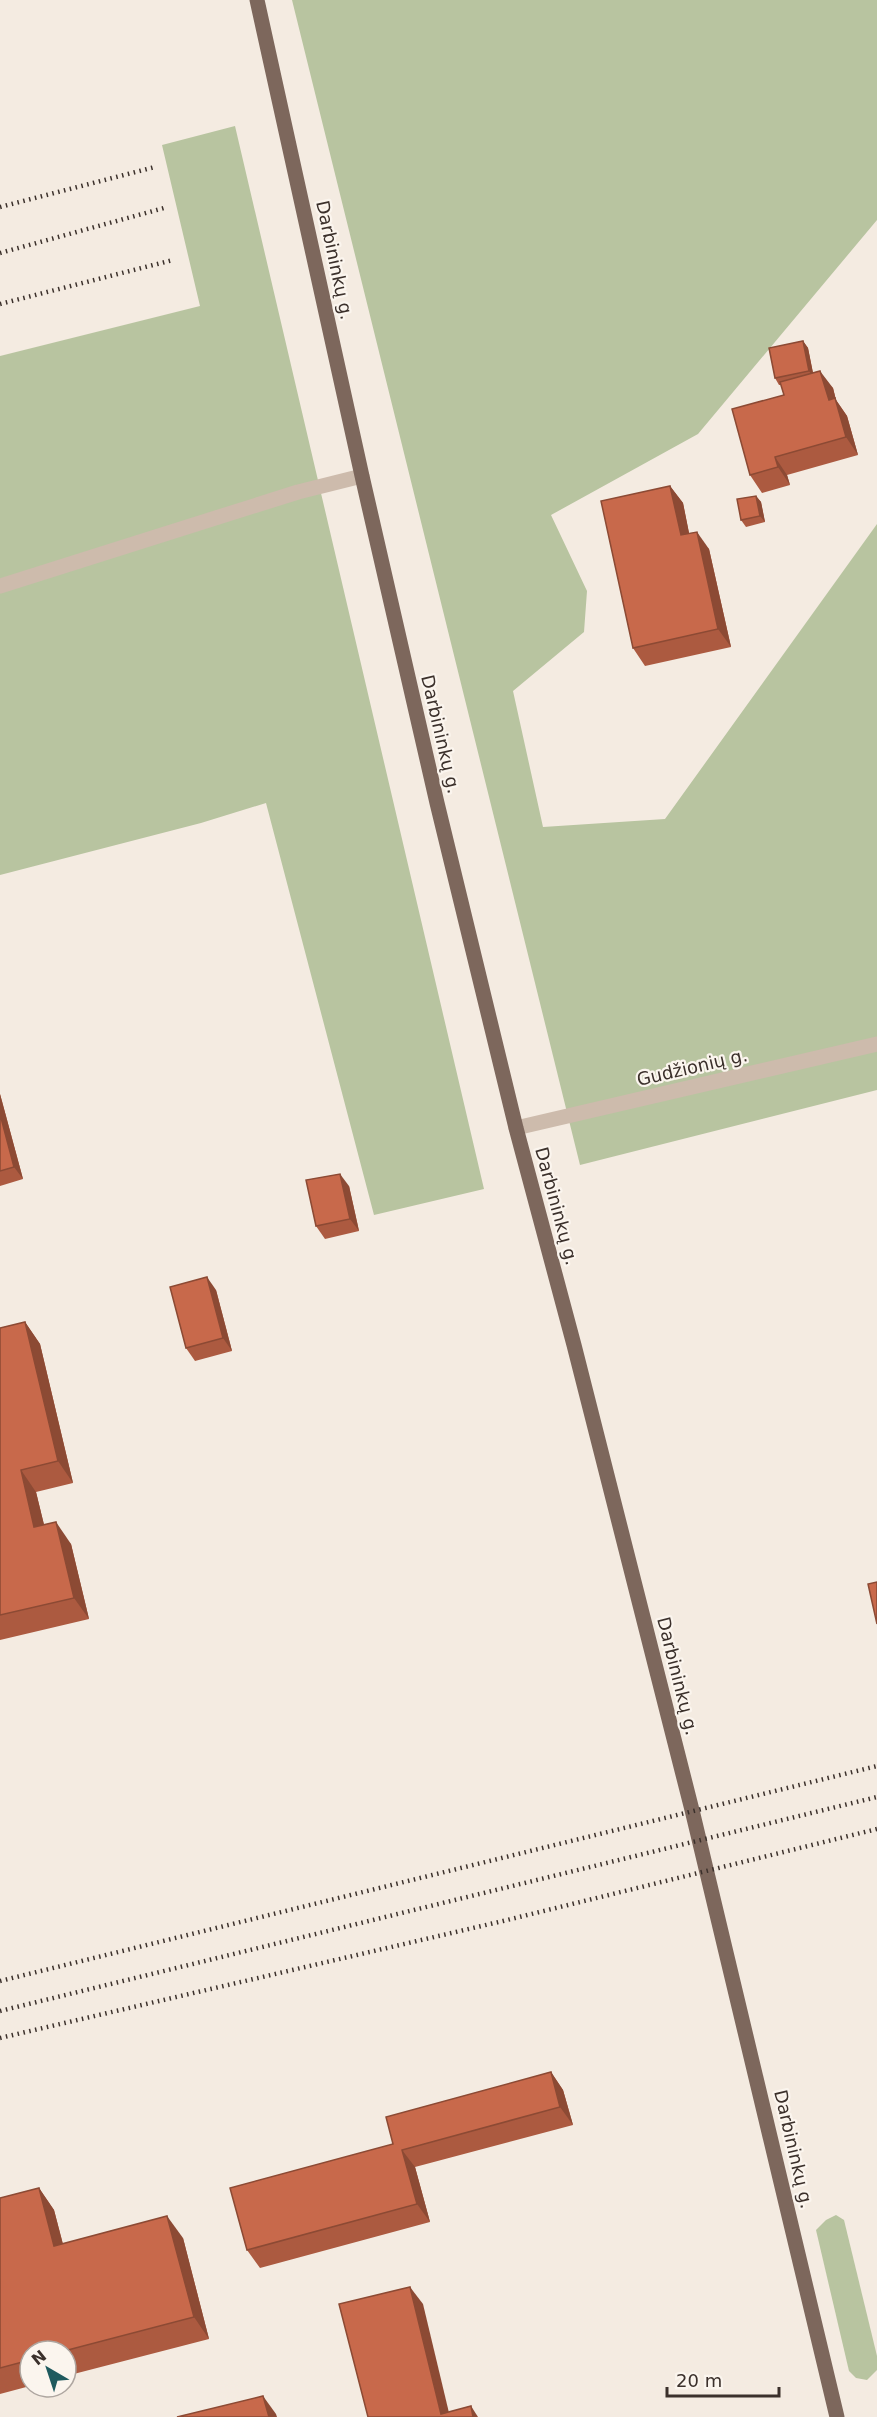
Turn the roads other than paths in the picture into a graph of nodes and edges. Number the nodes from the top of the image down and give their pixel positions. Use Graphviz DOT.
graph roads {
  1 [pos="257,0"];
  2 [pos="362,476"];
  3 [pos="0,586"];
  4 [pos="877,1044"];
  5 [pos="516,1128"];
  6 [pos="837,2417"];
  1 -- 2 [label="main road, Darbininkų g."];
  2 -- 3 [label="street"];
  2 -- 5 [label="main road, Darbininkų g."];
  4 -- 5 [label="street, Gudžionių g."];
  5 -- 6 [label="main road, Darbininkų g."];
}
